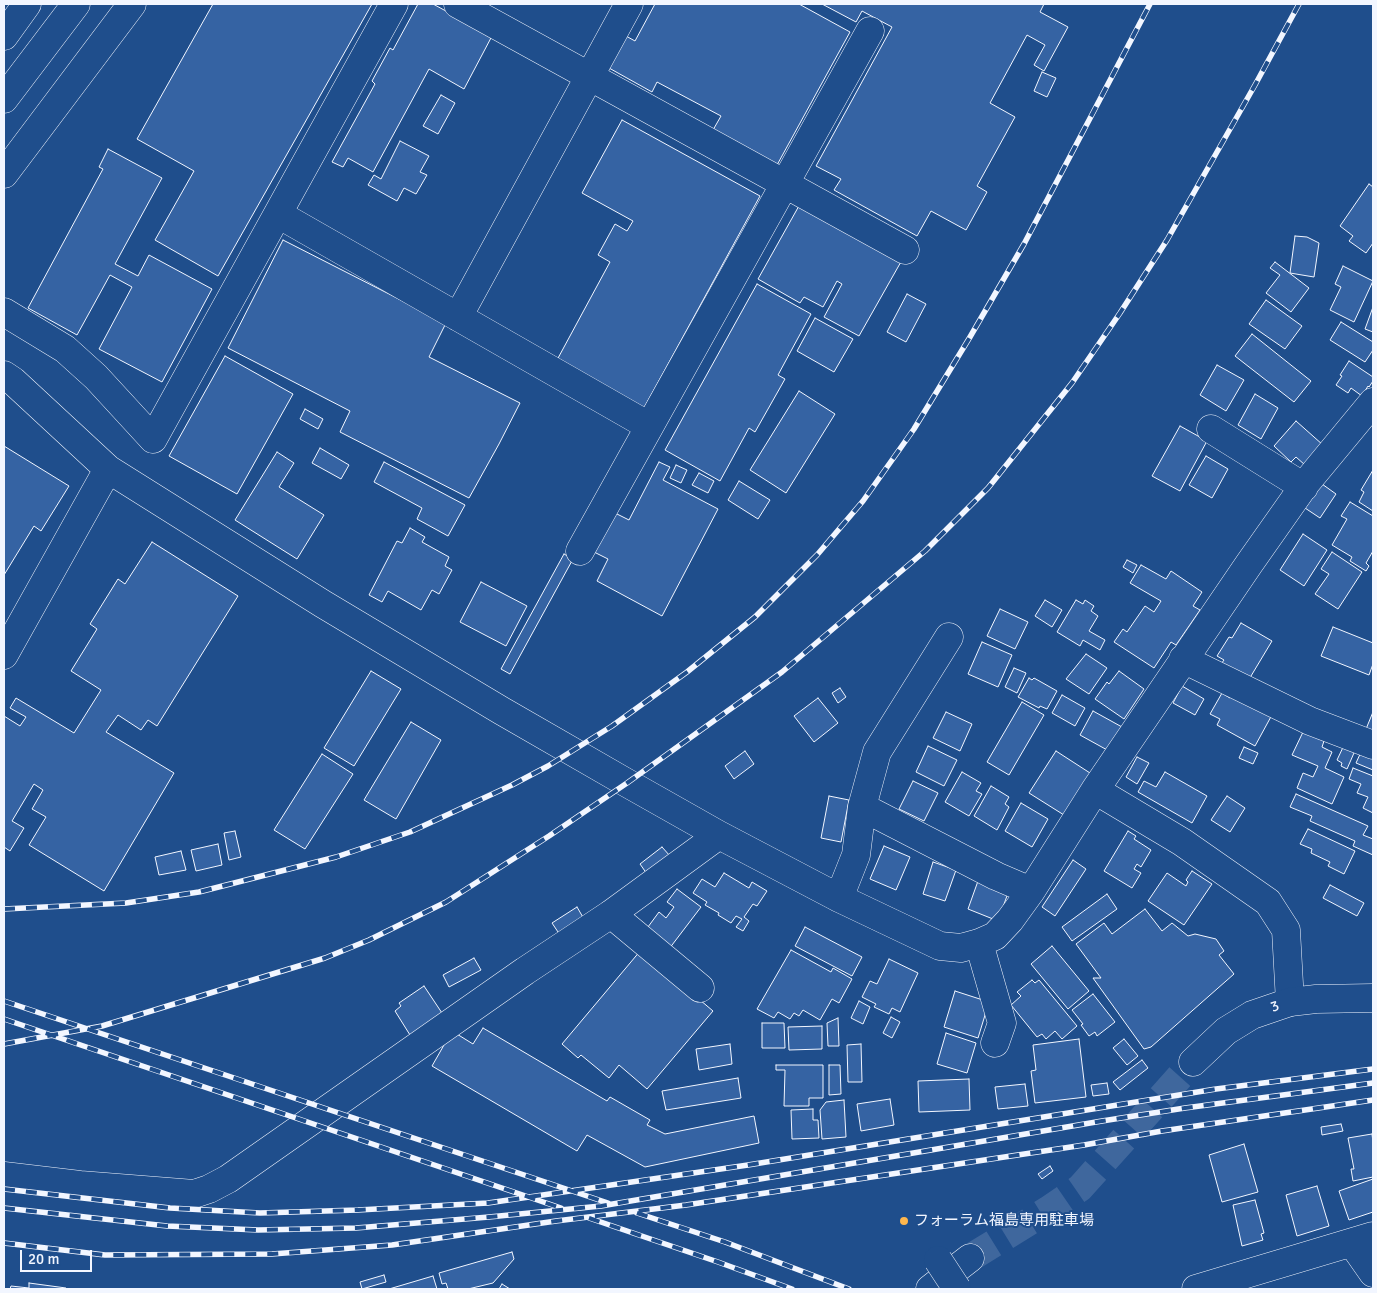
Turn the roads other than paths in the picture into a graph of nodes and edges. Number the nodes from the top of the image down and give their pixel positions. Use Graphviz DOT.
graph roads {
  1 [pos="27,4"];
  2 [pos="76,4"];
  3 [pos="132,4"];
  4 [pos="394,4"];
  5 [pos="458,4"];
  6 [pos="629,4"];
  7 [pos="870,31"];
  8 [pos="4,36"];
  9 [pos="589,76"];
  10 [pos="4,99"];
  11 [pos="4,174"];
  12 [pos="784,183"];
  13 [pos="278,214"];
  14 [pos="904,250"];
  15 [pos="4,312"];
  16 [pos="458,317"];
  17 [pos="4,375"];
  18 [pos="1373,402"];
  19 [pos="650,426"];
  20 [pos="1211,429"];
  21 [pos="108,469"];
  22 [pos="1304,486"];
  23 [pos="580,551"];
  24 [pos="949,637"];
  25 [pos="4,654"];
  26 [pos="1184,659"];
  27 [pos="1373,745"];
  28 [pos="1095,790"];
  29 [pos="862,807"];
  30 [pos="719,835"];
  31 [pos="1031,891"];
  32 [pos="839,898"];
  33 [pos="611,914"];
  34 [pos="978,943"];
  35 [pos="700,988"];
  36 [pos="1373,998"];
  37 [pos="1290,1002"];
  38 [pos="995,1042"];
  39 [pos="1193,1062"];
  40 [pos="4,1176"];
  41 [pos="1362,1240"];
  42 [pos="970,1258"];
  43 [pos="938,1260"];
  44 [pos="1373,1273"];
  45 [pos="930,1289"];
  46 [pos="956,1289"];
  47 [pos="1196,1289"];
  1 -- 8 [label="street"];
  2 -- 10 [label="street"];
  3 -- 11 [label="street"];
  4 -- 13 [label="street"];
  5 -- 9 [label="street"];
  6 -- 9 [label="street"];
  7 -- 12 [label="street"];
  9 -- 12 [label="street"];
  9 -- 16 [label="street"];
  12 -- 14 [label="street"];
  12 -- 19 [label="street"];
  13 -- 15 [label="street"];
  13 -- 16 [label="street"];
  16 -- 19 [label="street"];
  17 -- 21 [label="street"];
  18 -- 22 [label="street"];
  19 -- 23 [label="street"];
  20 -- 22 [label="street"];
  21 -- 25 [label="street"];
  21 -- 30 [label="street"];
  22 -- 26 [label="street"];
  24 -- 29 [label="street"];
  26 -- 27 [label="street"];
  26 -- 28 [label="street"];
  28 -- 31 [label="street"];
  28 -- 37 [label="street"];
  29 -- 31 [label="street"];
  29 -- 32 [label="street"];
  30 -- 32 [label="street"];
  30 -- 33 [label="street"];
  31 -- 34 [label="street"];
  32 -- 34 [label="street"];
  33 -- 35 [label="street"];
  33 -- 40 [label="street"];
  34 -- 38 [label="street"];
  36 -- 37 [label="street, 3 / 3"];
  37 -- 39 [label="street, 3 / 3"];
  41 -- 44 [label="street"];
  41 -- 47 [label="street"];
  42 -- 45 [label="street"];
  43 -- 46 [label="street, bridge"];
}
